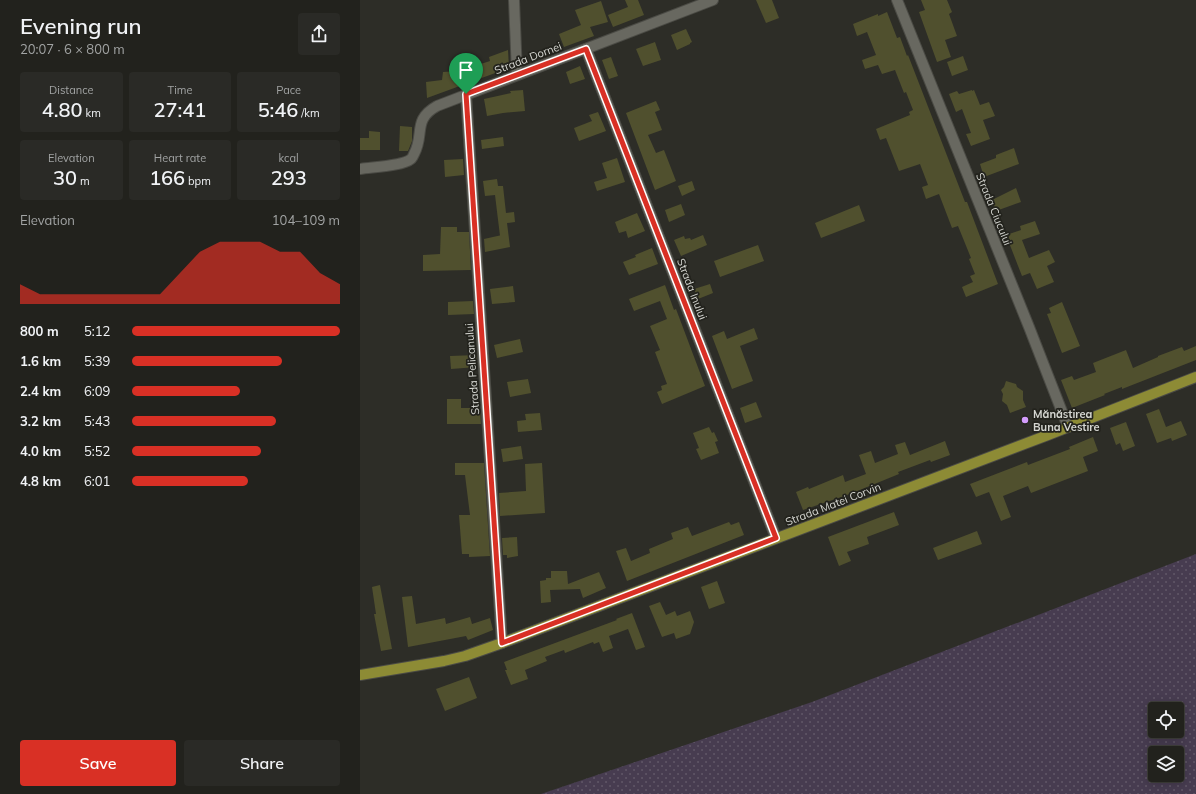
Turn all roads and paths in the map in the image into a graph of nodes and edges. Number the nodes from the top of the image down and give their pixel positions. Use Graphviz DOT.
graph roads {
  1 [pos="514,0"];
  2 [pos="713,0"];
  3 [pos="897,0"];
  4 [pos="586,49"];
  5 [pos="518,74"];
  6 [pos="466,94"];
  7 [pos="360,169"];
  8 [pos="1196,377"];
  9 [pos="1068,427"];
  10 [pos="776,538"];
  11 [pos="502,643"];
  12 [pos="360,675"];
  1 -- 5 [label="street"];
  2 -- 4 [label="street, Strada Dornei"];
  3 -- 9 [label="street, Strada Ciucului"];
  4 -- 5 [label="street, Strada Dornei"];
  4 -- 10 [label="street, Strada Inului"];
  5 -- 6 [label="street, Strada Dornei"];
  6 -- 7 [label="street, Strada Dornei"];
  6 -- 11 [label="street, Strada Pelicanului"];
  8 -- 9 [label="main road, Strada Matei Corvin"];
  9 -- 10 [label="main road, Strada Matei Corvin"];
  10 -- 11 [label="main road, Strada Matei Corvin"];
  11 -- 12 [label="main road, Strada Matei Corvin"];
}
